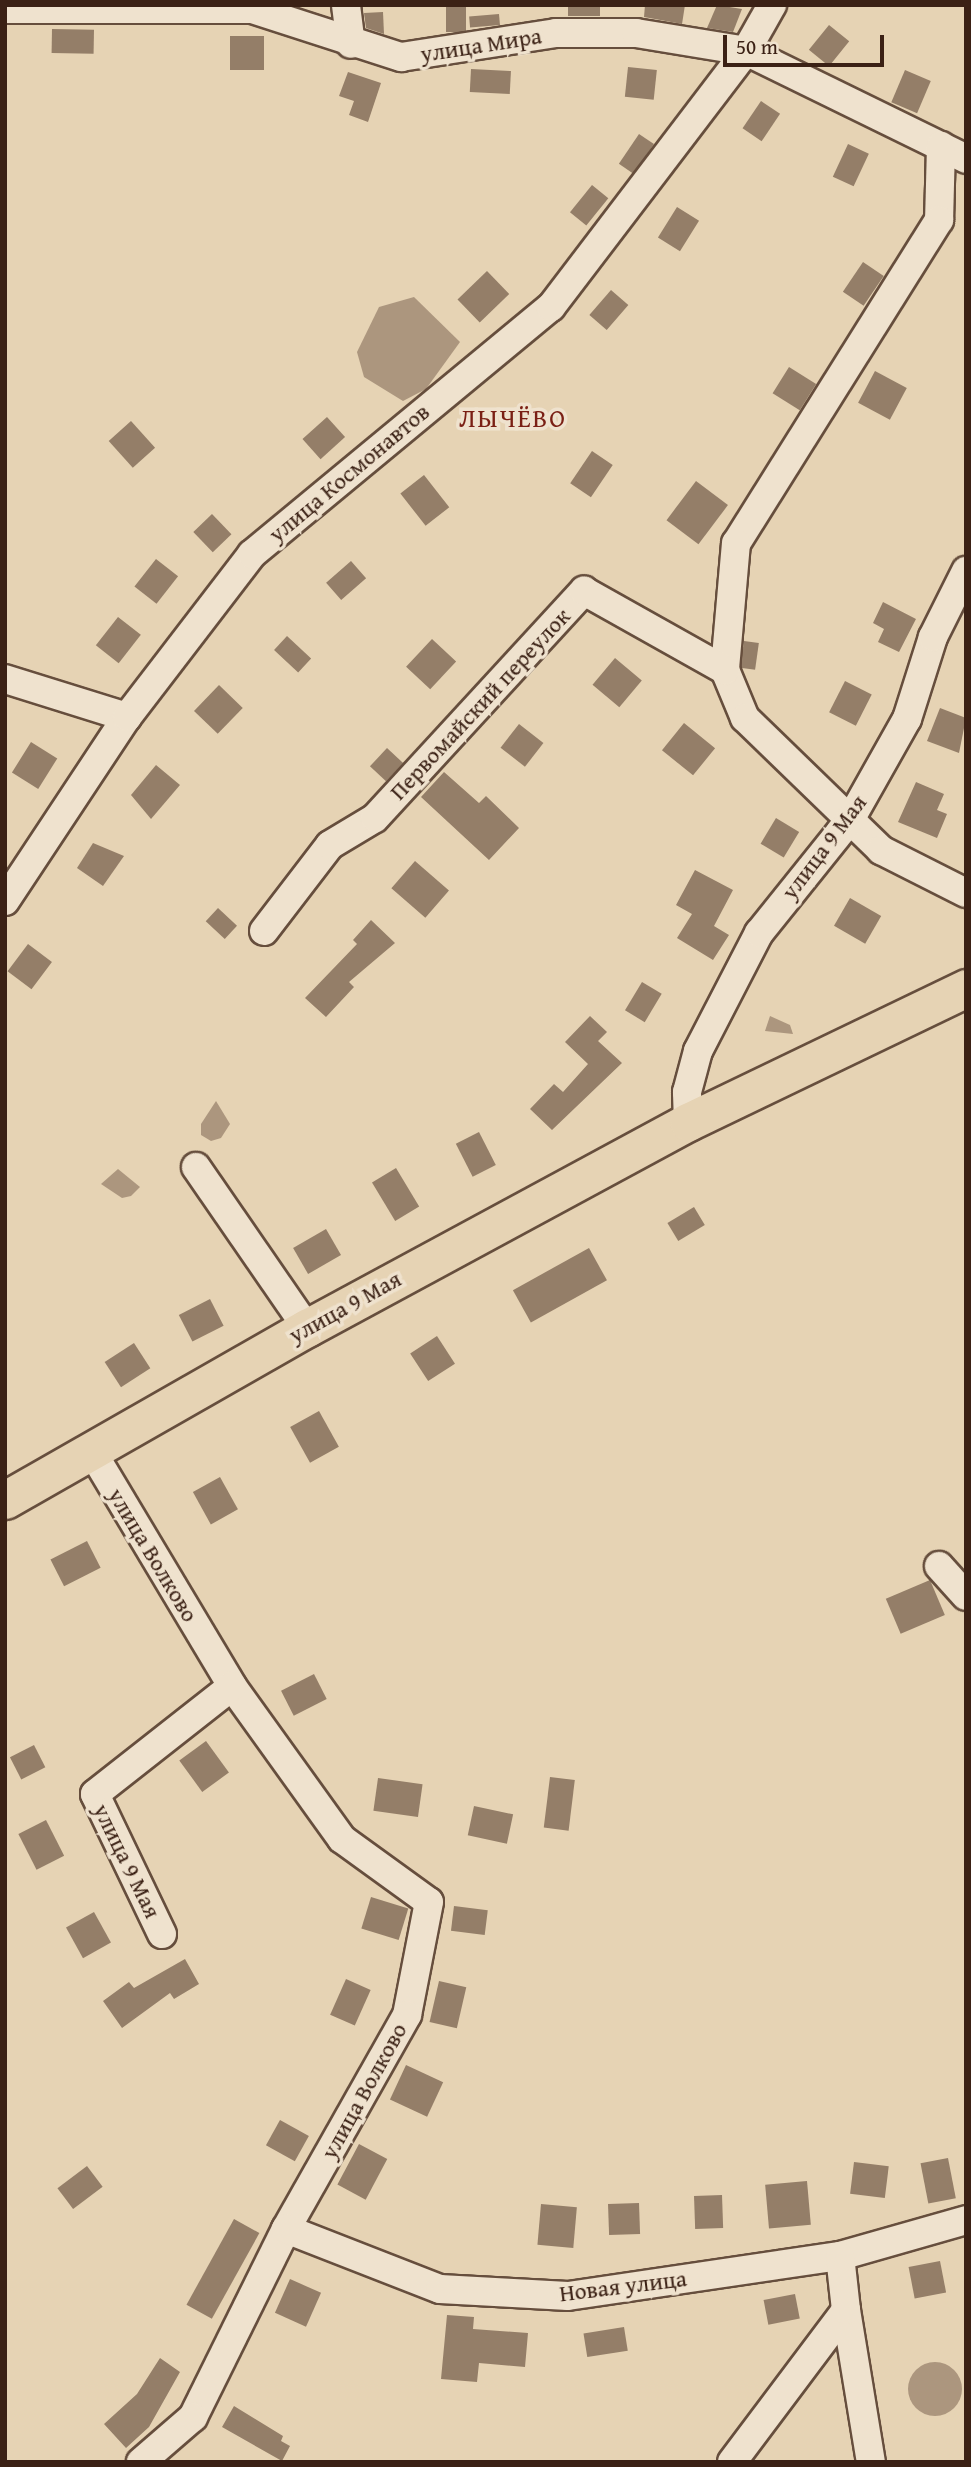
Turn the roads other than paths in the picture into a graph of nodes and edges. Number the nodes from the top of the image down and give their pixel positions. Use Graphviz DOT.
graph roads {
  1 [pos="346,5"];
  2 [pos="772,5"];
  3 [pos="5,9"];
  4 [pos="351,44"];
  5 [pos="746,51"];
  6 [pos="941,146"];
  7 [pos="966,159"];
  8 [pos="966,570"];
  9 [pos="725,670"];
  10 [pos="5,679"];
  11 [pos="127,717"];
  12 [pos="850,820"];
  13 [pos="966,893"];
  14 [pos="5,901"];
  15 [pos="264,931"];
  16 [pos="966,988"];
  17 [pos="688,1122"];
  18 [pos="196,1167"];
  19 [pos="307,1328"];
  20 [pos="91,1450"];
  21 [pos="5,1500"];
  22 [pos="939,1566"];
  23 [pos="966,1597"];
  24 [pos="232,1686"];
  25 [pos="162,1934"];
  26 [pos="966,2220"];
  27 [pos="286,2229"];
  28 [pos="840,2256"];
  29 [pos="846,2310"];
  30 [pos="141,2462"];
  31 [pos="732,2462"];
  32 [pos="871,2462"];
  1 -- 4 [label="street"];
  2 -- 5 [label="street, улица Космонавтов"];
  3 -- 4 [label="street, улица Мира"];
  4 -- 5 [label="street, улица Мира"];
  5 -- 6 [label="street, улица Мира"];
  5 -- 11 [label="street, улица Космонавтов"];
  6 -- 7 [label="street, улица Мира"];
  6 -- 9 [label="street"];
  8 -- 12 [label="street, улица 9 Мая"];
  9 -- 12 [label="street"];
  9 -- 15 [label="street, Первомайский переулок"];
  10 -- 11 [label="street"];
  11 -- 14 [label="street, улица Космонавтов"];
  12 -- 13 [label="street"];
  12 -- 17 [label="street, улица 9 Мая"];
  16 -- 17 [label="main road, улица 9 Мая"];
  17 -- 19 [label="main road, улица 9 Мая"];
  18 -- 19 [label="street"];
  19 -- 20 [label="main road, улица 9 Мая"];
  20 -- 21 [label="main road, улица 9 Мая"];
  20 -- 24 [label="street, улица Волково"];
  22 -- 23 [label="street"];
  24 -- 25 [label="street, улица 9 Мая"];
  24 -- 27 [label="street, улица Волково"];
  26 -- 28 [label="street, Новая улица"];
  27 -- 28 [label="street, Новая улица"];
  27 -- 30 [label="street, улица Волково"];
  28 -- 29 [label="street"];
  29 -- 31 [label="street"];
  29 -- 32 [label="street"];
}
